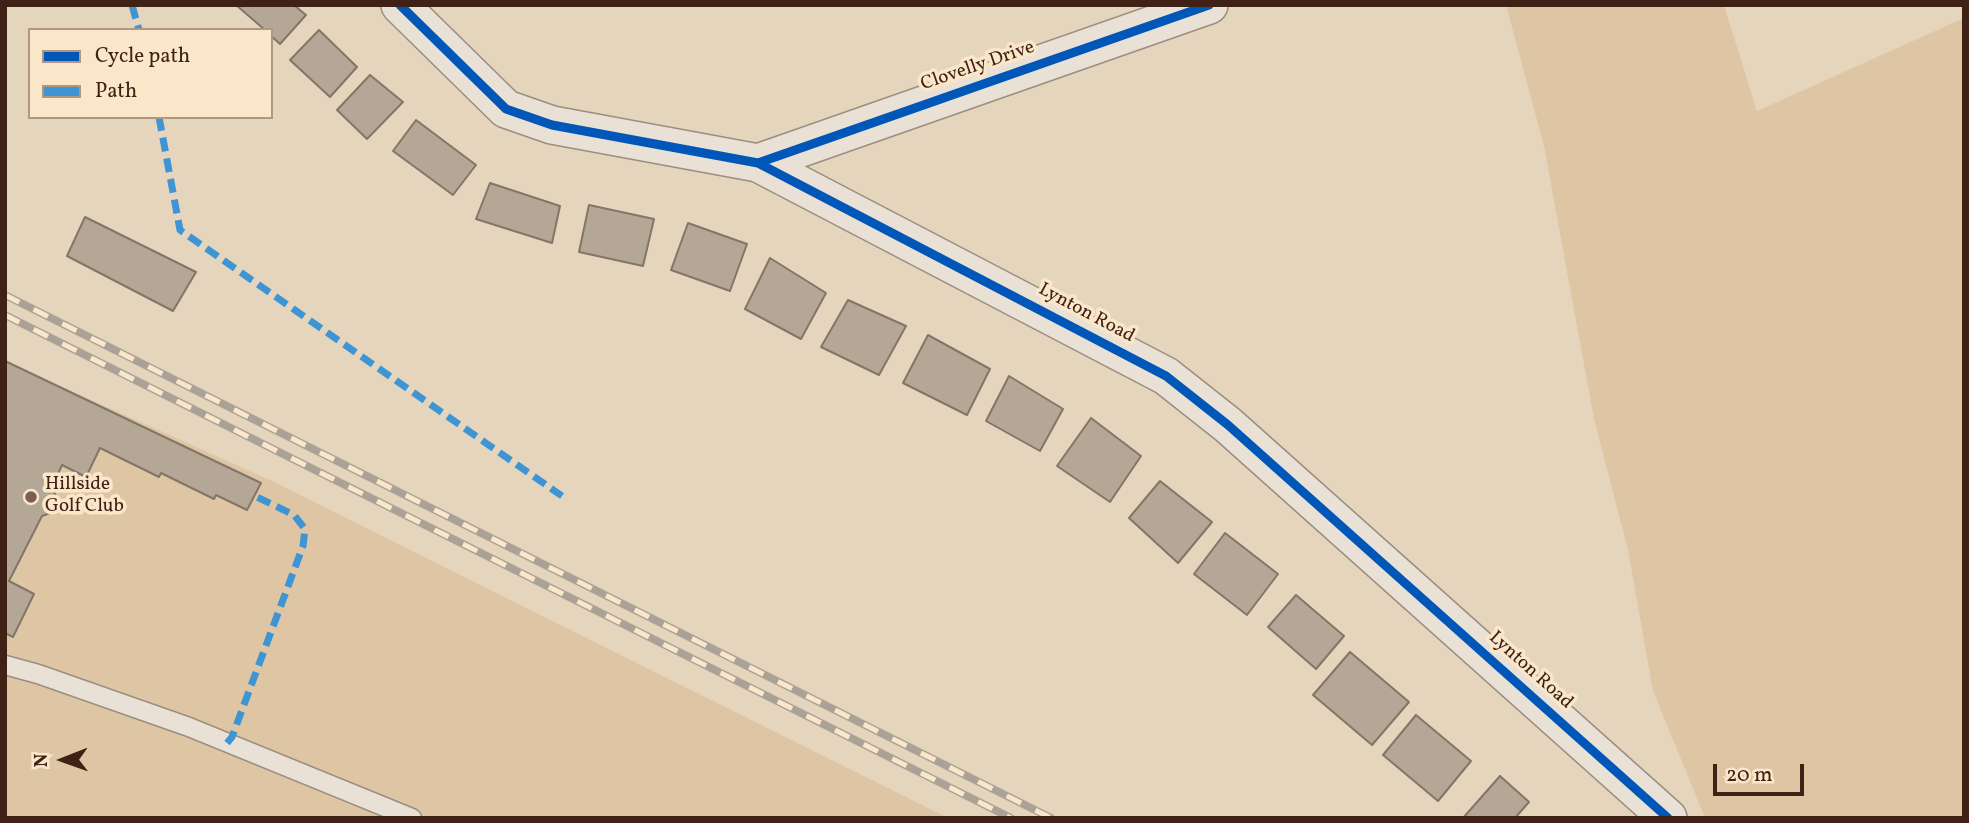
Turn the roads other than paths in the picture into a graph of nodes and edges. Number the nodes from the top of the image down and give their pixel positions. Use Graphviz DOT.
graph roads {
  1 [pos="400,5"];
  2 [pos="1209,5"];
  3 [pos="758,163"];
  4 [pos="5,665"];
  5 [pos="412,818"];
  6 [pos="1668,818"];
  1 -- 3 [label="street, Lynton Road"];
  2 -- 3 [label="street, Clovelly Drive"];
  3 -- 6 [label="street, Lynton Road"];
  4 -- 5 [label="lane"];
}
